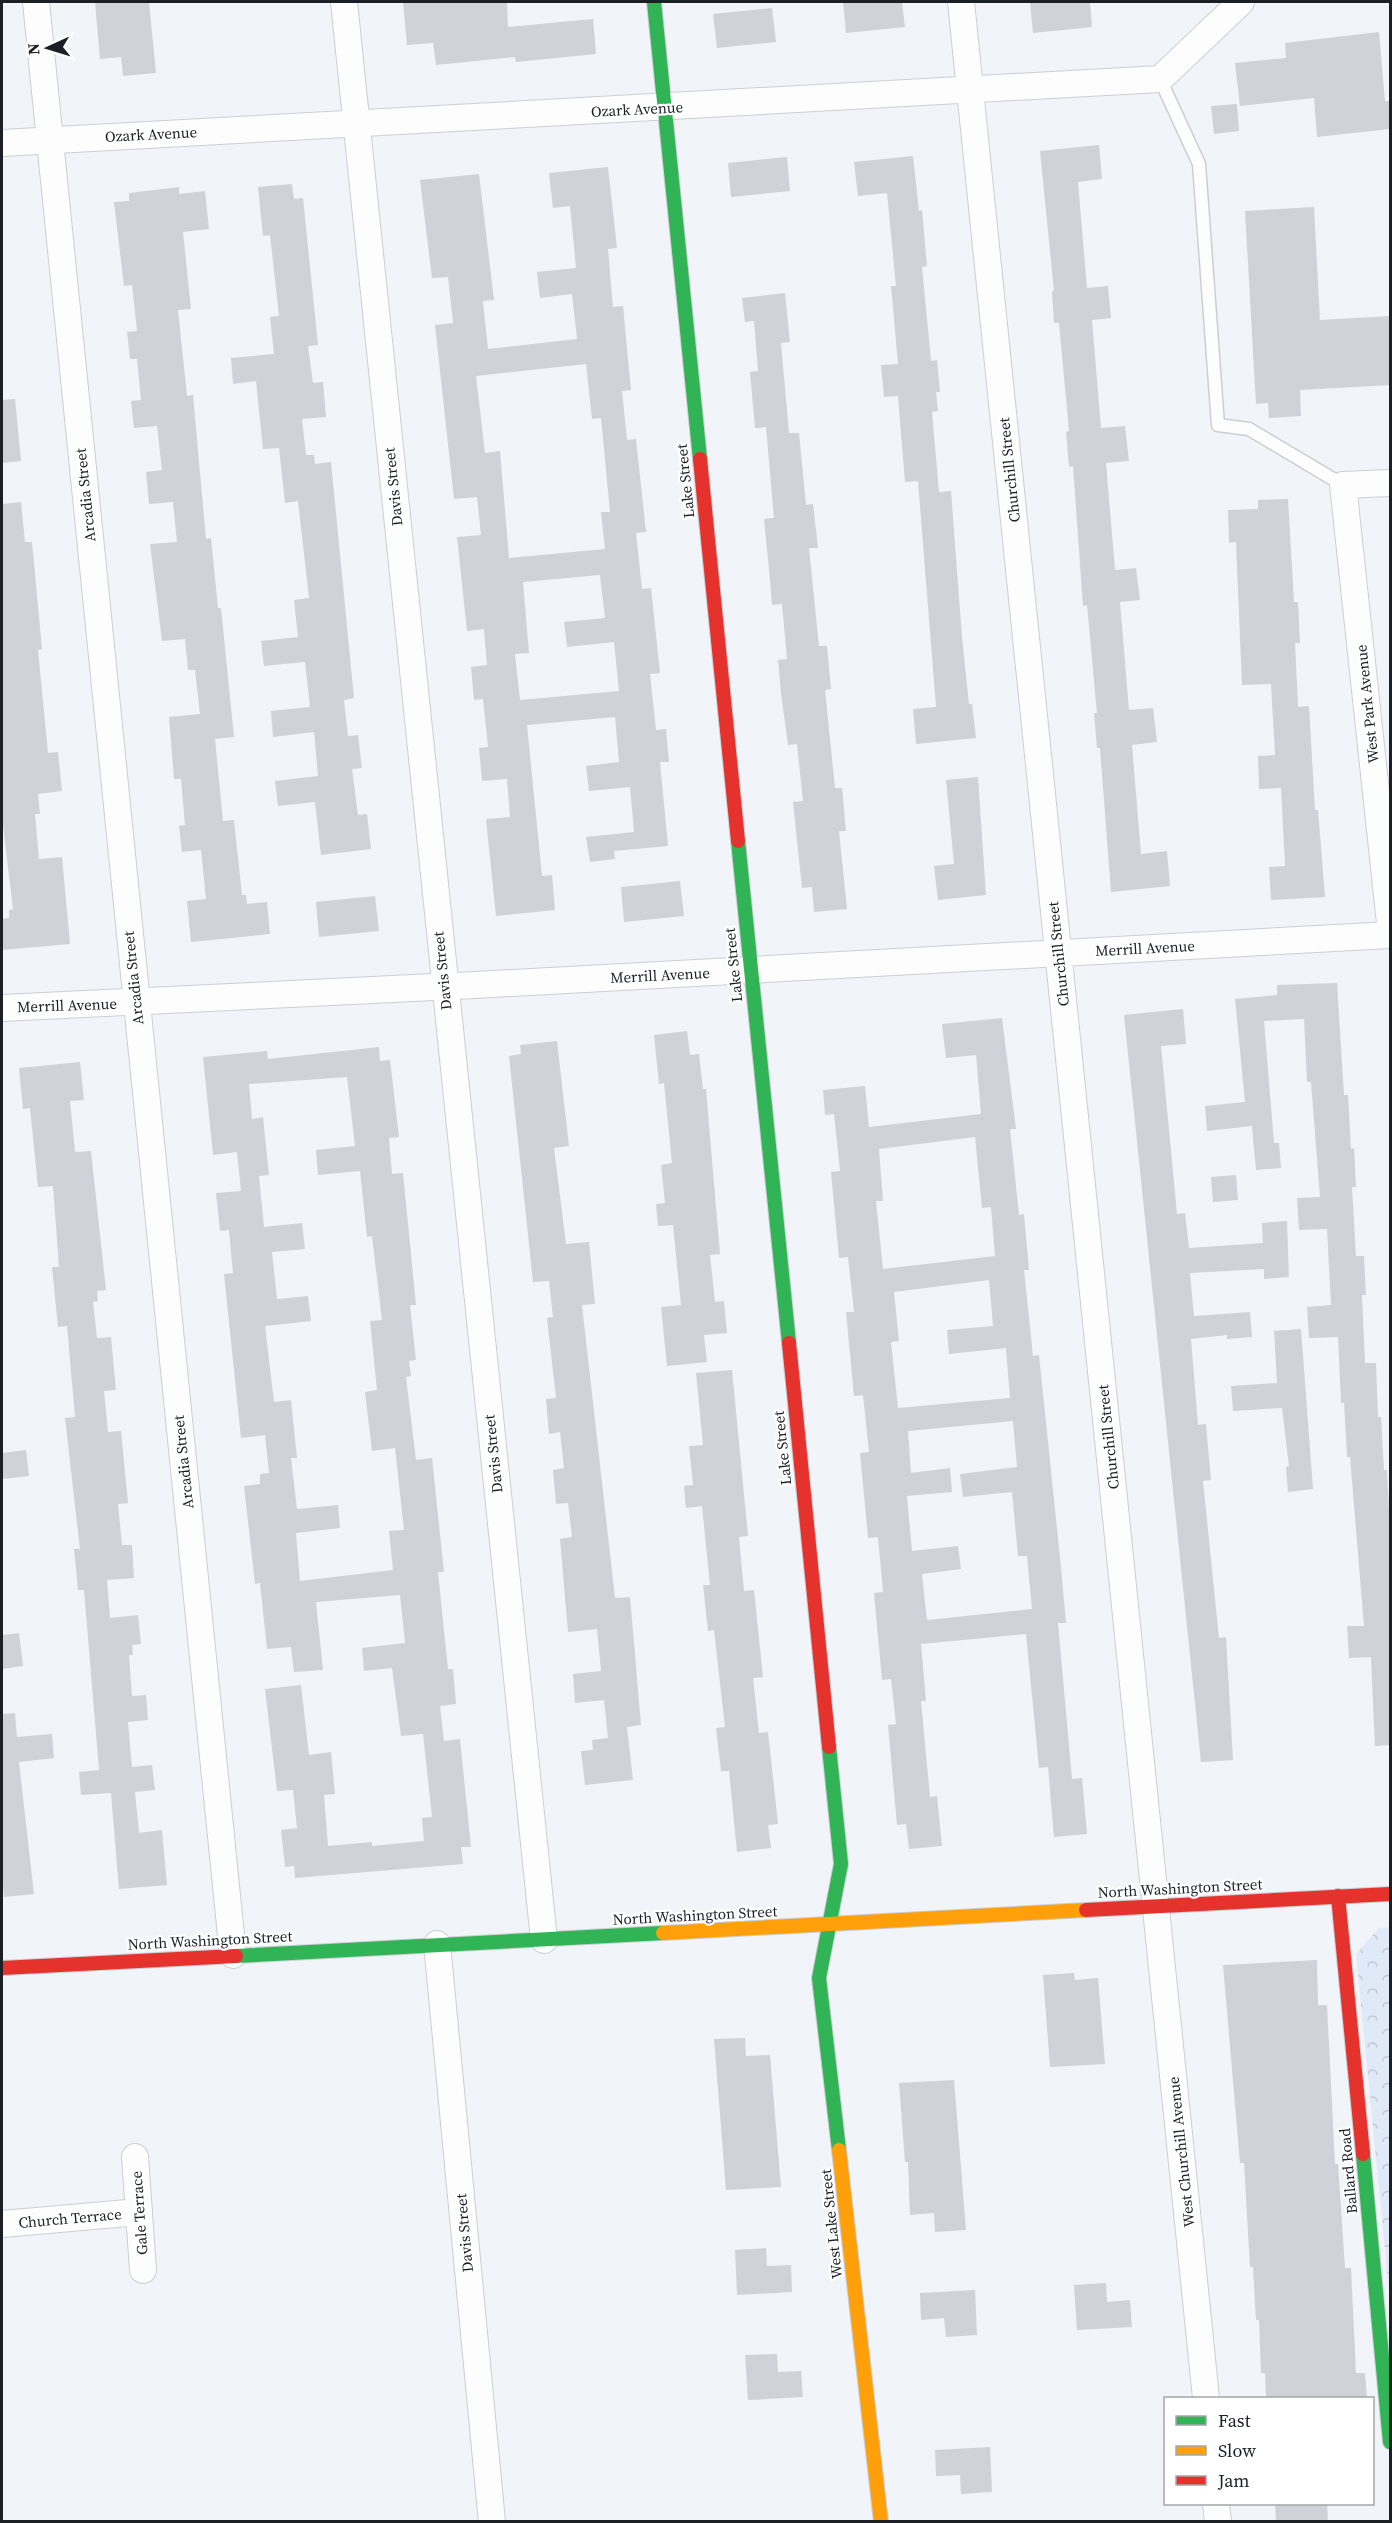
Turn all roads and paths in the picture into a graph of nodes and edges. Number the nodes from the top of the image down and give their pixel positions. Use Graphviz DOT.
graph roads {
  1 [pos="36,2"];
  2 [pos="344,2"];
  3 [pos="654,2"];
  4 [pos="961,2"];
  5 [pos="1241,2"];
  6 [pos="1160,79"];
  7 [pos="970,90"];
  8 [pos="664,108"];
  9 [pos="356,123"];
  10 [pos="49,140"];
  11 [pos="2,143"];
  12 [pos="1390,483"];
  13 [pos="1343,485"];
  14 [pos="1385,811"];
  15 [pos="1390,923"];
  16 [pos="1390,935"];
  17 [pos="1058,953"];
  18 [pos="750,971"];
  19 [pos="444,987"];
  20 [pos="135,1002"];
  21 [pos="2,1008"];
  22 [pos="1390,1893"];
  23 [pos="1338,1896"];
  24 [pos="1156,1906"];
  25 [pos="830,1923"];
  26 [pos="544,1940"];
  27 [pos="437,1944"];
  28 [pos="233,1955"];
  29 [pos="2,1968"];
  30 [pos="135,2157"];
  31 [pos="139,2212"];
  32 [pos="2,2224"];
  33 [pos="143,2270"];
  34 [pos="1386,2341"];
  35 [pos="1206,2397"];
  36 [pos="1390,2442"];
  37 [pos="1216,2505"];
  38 [pos="492,2522"];
  39 [pos="881,2522"];
  40 [pos="1218,2522"];
  1 -- 10 [label="street, Arcadia Street"];
  2 -- 9 [label="street, Davis Street"];
  3 -- 8 [label="street, Lake Street"];
  4 -- 7 [label="street, Churchill Street"];
  5 -- 6 [label="street"];
  6 -- 7 [label="street, Ozark Avenue"];
  6 -- 13 [label="lane"];
  7 -- 8 [label="street, Ozark Avenue"];
  7 -- 17 [label="street, Churchill Street"];
  8 -- 9 [label="street, Ozark Avenue"];
  8 -- 18 [label="street, Lake Street"];
  9 -- 10 [label="street, Ozark Avenue"];
  9 -- 19 [label="street, Davis Street"];
  10 -- 11 [label="street, Ozark Avenue"];
  10 -- 20 [label="street, Arcadia Street"];
  12 -- 13 [label="street"];
  13 -- 14 [label="street, West Park Avenue"];
  14 -- 15 [label="street, West Park Avenue"];
  16 -- 17 [label="street, Merrill Avenue"];
  17 -- 18 [label="street, Merrill Avenue"];
  17 -- 24 [label="street, Churchill Street"];
  18 -- 19 [label="street, Merrill Avenue"];
  18 -- 25 [label="street, Lake Street"];
  19 -- 20 [label="street, Merrill Avenue"];
  19 -- 26 [label="street, Davis Street"];
  20 -- 21 [label="street, Merrill Avenue"];
  20 -- 28 [label="street, Arcadia Street"];
  22 -- 23 [label="street, North Washington Street"];
  23 -- 24 [label="street, North Washington Street"];
  23 -- 34 [label="street, Ballard Road"];
  24 -- 25 [label="street, North Washington Street"];
  24 -- 35 [label="street, West Churchill Avenue"];
  25 -- 26 [label="street, North Washington Street"];
  25 -- 39 [label="street, West Lake Street"];
  26 -- 27 [label="street, North Washington Street"];
  27 -- 28 [label="street, North Washington Street"];
  27 -- 38 [label="street, Davis Street"];
  28 -- 29 [label="street, North Washington Street"];
  30 -- 31 [label="street, Gale Terrace"];
  31 -- 32 [label="street, Church Terrace"];
  31 -- 33 [label="street, Gale Terrace"];
  34 -- 36 [label="street, Ballard Road"];
  37 -- 40 [label="street"];
}
